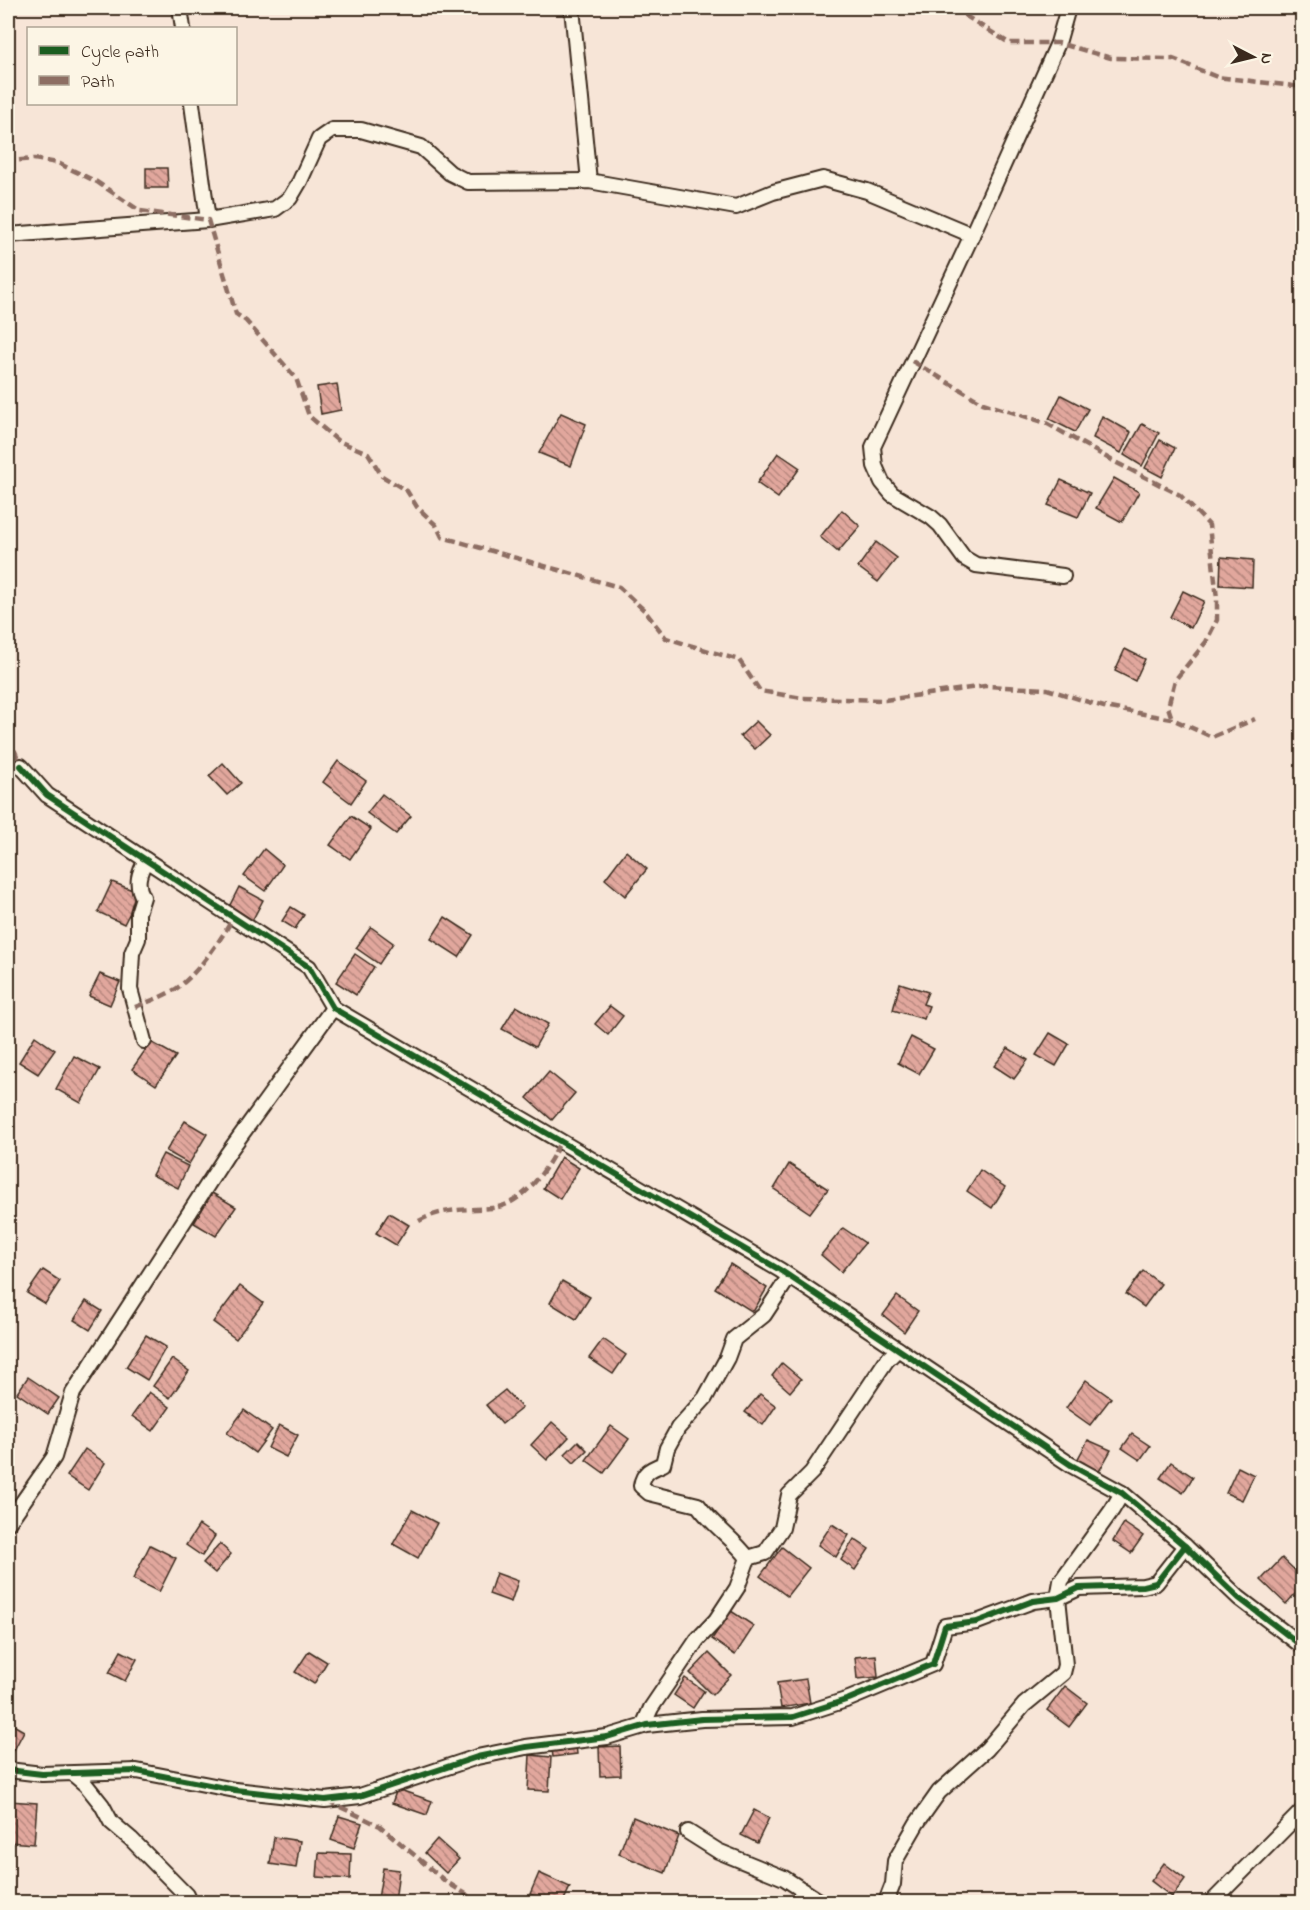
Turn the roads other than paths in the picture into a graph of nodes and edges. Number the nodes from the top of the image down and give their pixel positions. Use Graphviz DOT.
graph roads {
  1 [pos="180,8"];
  2 [pos="572,8"];
  3 [pos="1068,8"];
  4 [pos="183,27"];
  5 [pos="192,105"];
  6 [pos="589,181"];
  7 [pos="208,220"];
  8 [pos="8,235"];
  9 [pos="972,236"];
  10 [pos="1063,576"];
  11 [pos="21,766"];
  12 [pos="146,860"];
  13 [pos="333,1008"];
  14 [pos="144,1041"];
  15 [pos="789,1277"];
  16 [pos="898,1349"];
  17 [pos="1122,1493"];
  18 [pos="8,1522"];
  19 [pos="1185,1546"];
  20 [pos="748,1557"];
  21 [pos="1059,1598"];
  22 [pos="1302,1646"];
  23 [pos="643,1726"];
  24 [pos="8,1770"];
  25 [pos="73,1774"];
  26 [pos="1302,1811"];
  27 [pos="688,1832"];
  28 [pos="189,1902"];
  29 [pos="821,1902"];
  30 [pos="886,1902"];
  31 [pos="1212,1902"];
  1 -- 4 [label="street"];
  2 -- 6 [label="street"];
  3 -- 9 [label="street"];
  5 -- 7 [label="street"];
  6 -- 7 [label="street"];
  6 -- 9 [label="street"];
  7 -- 8 [label="street"];
  9 -- 10 [label="street"];
  11 -- 12 [label="street"];
  12 -- 13 [label="street"];
  12 -- 14 [label="street"];
  13 -- 15 [label="street"];
  13 -- 18 [label="street"];
  15 -- 16 [label="street"];
  15 -- 20 [label="street"];
  16 -- 17 [label="street"];
  16 -- 20 [label="street"];
  17 -- 19 [label="street"];
  17 -- 21 [label="street"];
  19 -- 21 [label="street"];
  19 -- 22 [label="street"];
  20 -- 23 [label="street"];
  21 -- 23 [label="street"];
  21 -- 30 [label="street"];
  23 -- 25 [label="street"];
  24 -- 25 [label="street"];
  25 -- 28 [label="street"];
  26 -- 31 [label="street"];
  27 -- 29 [label="street"];
}
